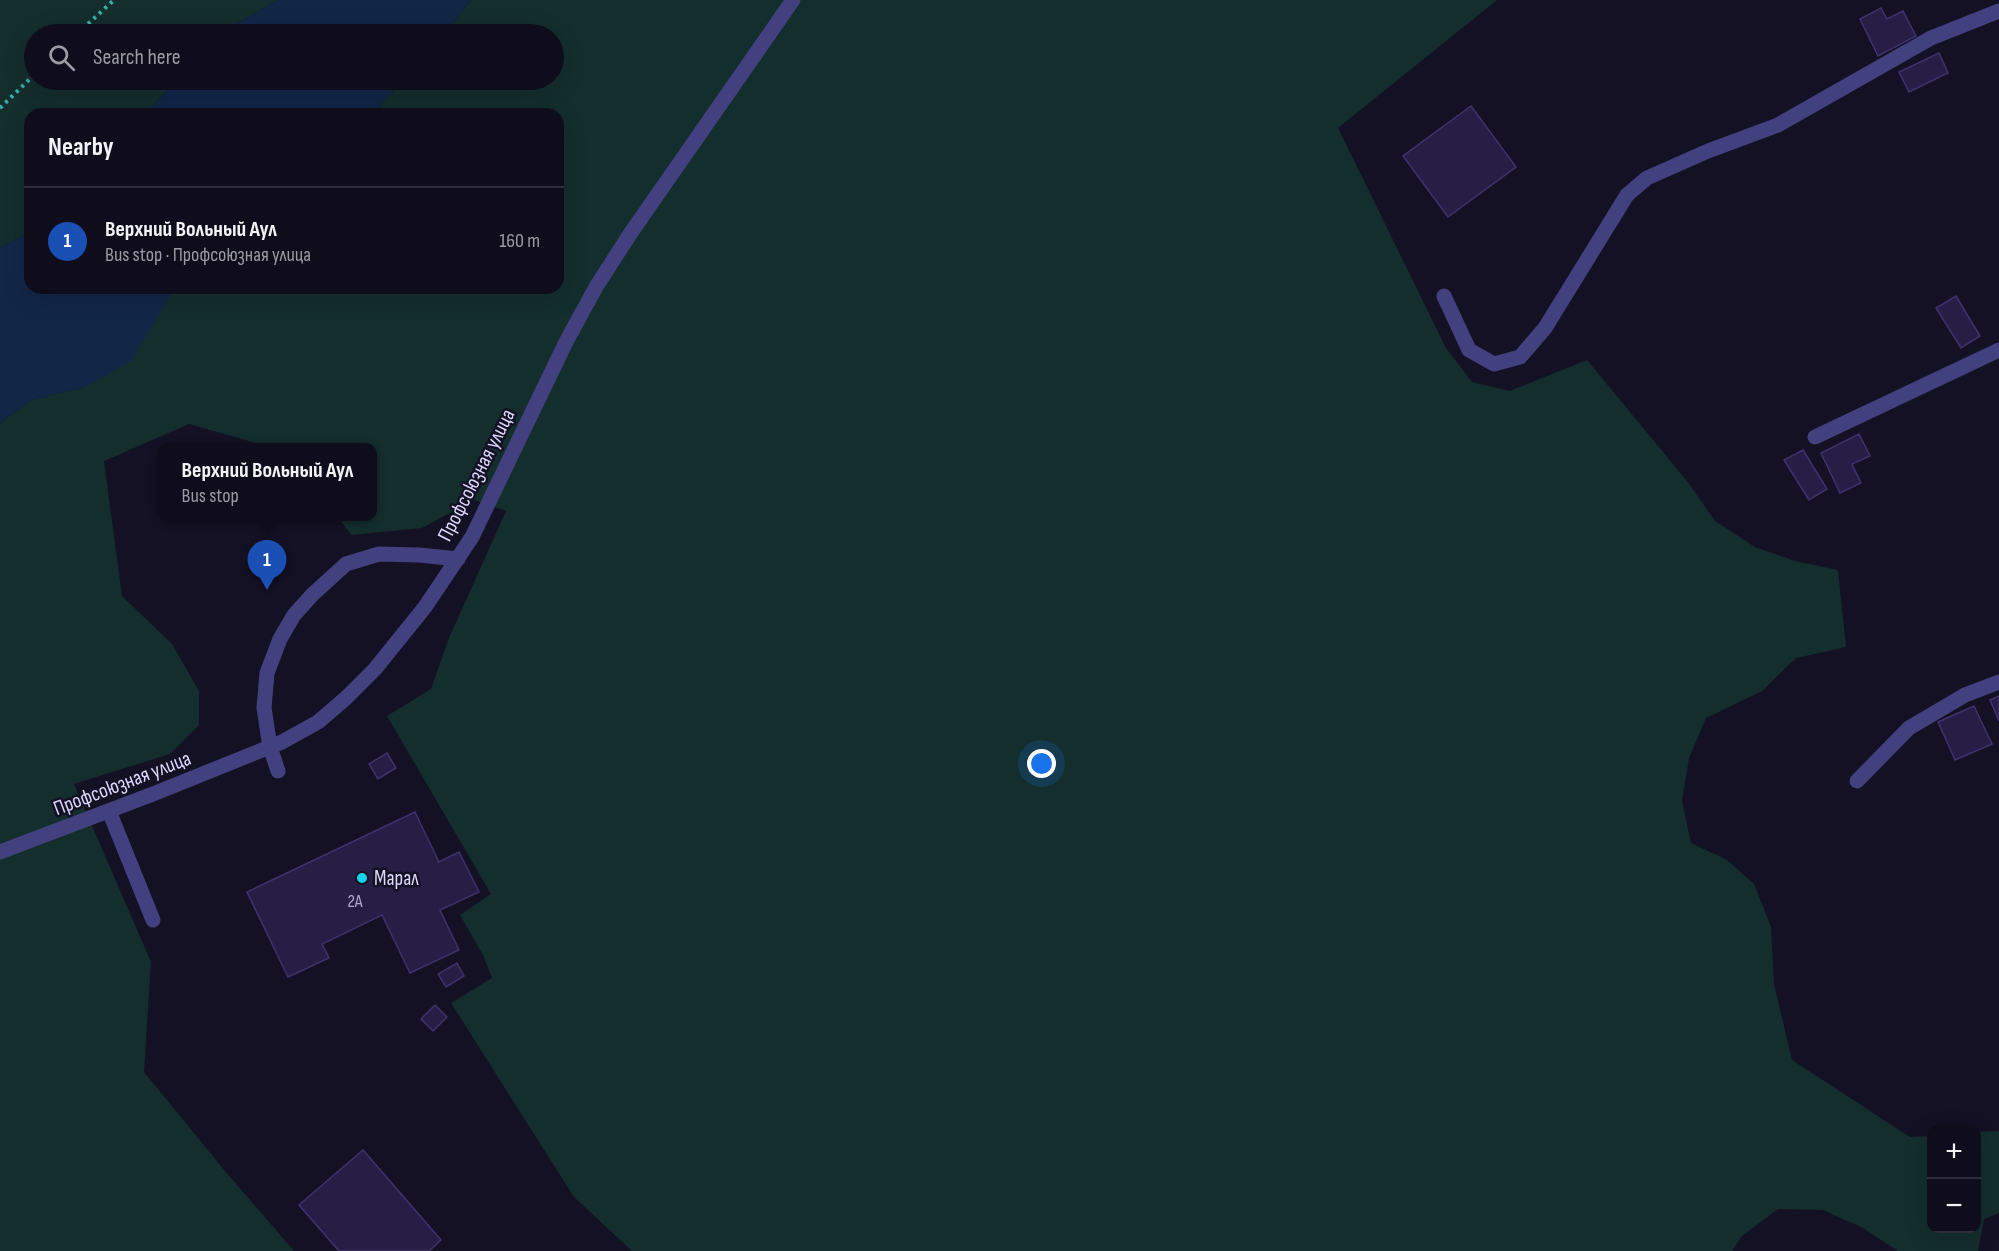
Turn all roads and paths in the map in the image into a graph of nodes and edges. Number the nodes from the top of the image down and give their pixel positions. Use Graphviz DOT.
graph roads {
  1 [pos="114,0"];
  2 [pos="793,0"];
  3 [pos="1999,11"];
  4 [pos="89,24"];
  5 [pos="24,85"];
  6 [pos="0,108"];
  7 [pos="1444,296"];
  8 [pos="1999,350"];
  9 [pos="1815,437"];
  10 [pos="458,559"];
  11 [pos="1999,682"];
  12 [pos="270,747"];
  13 [pos="278,771"];
  14 [pos="1857,781"];
  15 [pos="109,811"];
  16 [pos="0,852"];
  17 [pos="153,920"];
  1 -- 4 [label="path"];
  2 -- 10 [label="street, Профсоюзная улица"];
  3 -- 7 [label="street"];
  5 -- 6 [label="path"];
  8 -- 9 [label="street"];
  10 -- 12 [label="street, Профсоюзная улица"];
  10 -- 12 [label="street"];
  11 -- 14 [label="street"];
  12 -- 13 [label="street"];
  12 -- 15 [label="street, Профсоюзная улица"];
  15 -- 16 [label="street, Профсоюзная улица"];
  15 -- 17 [label="street"];
}
